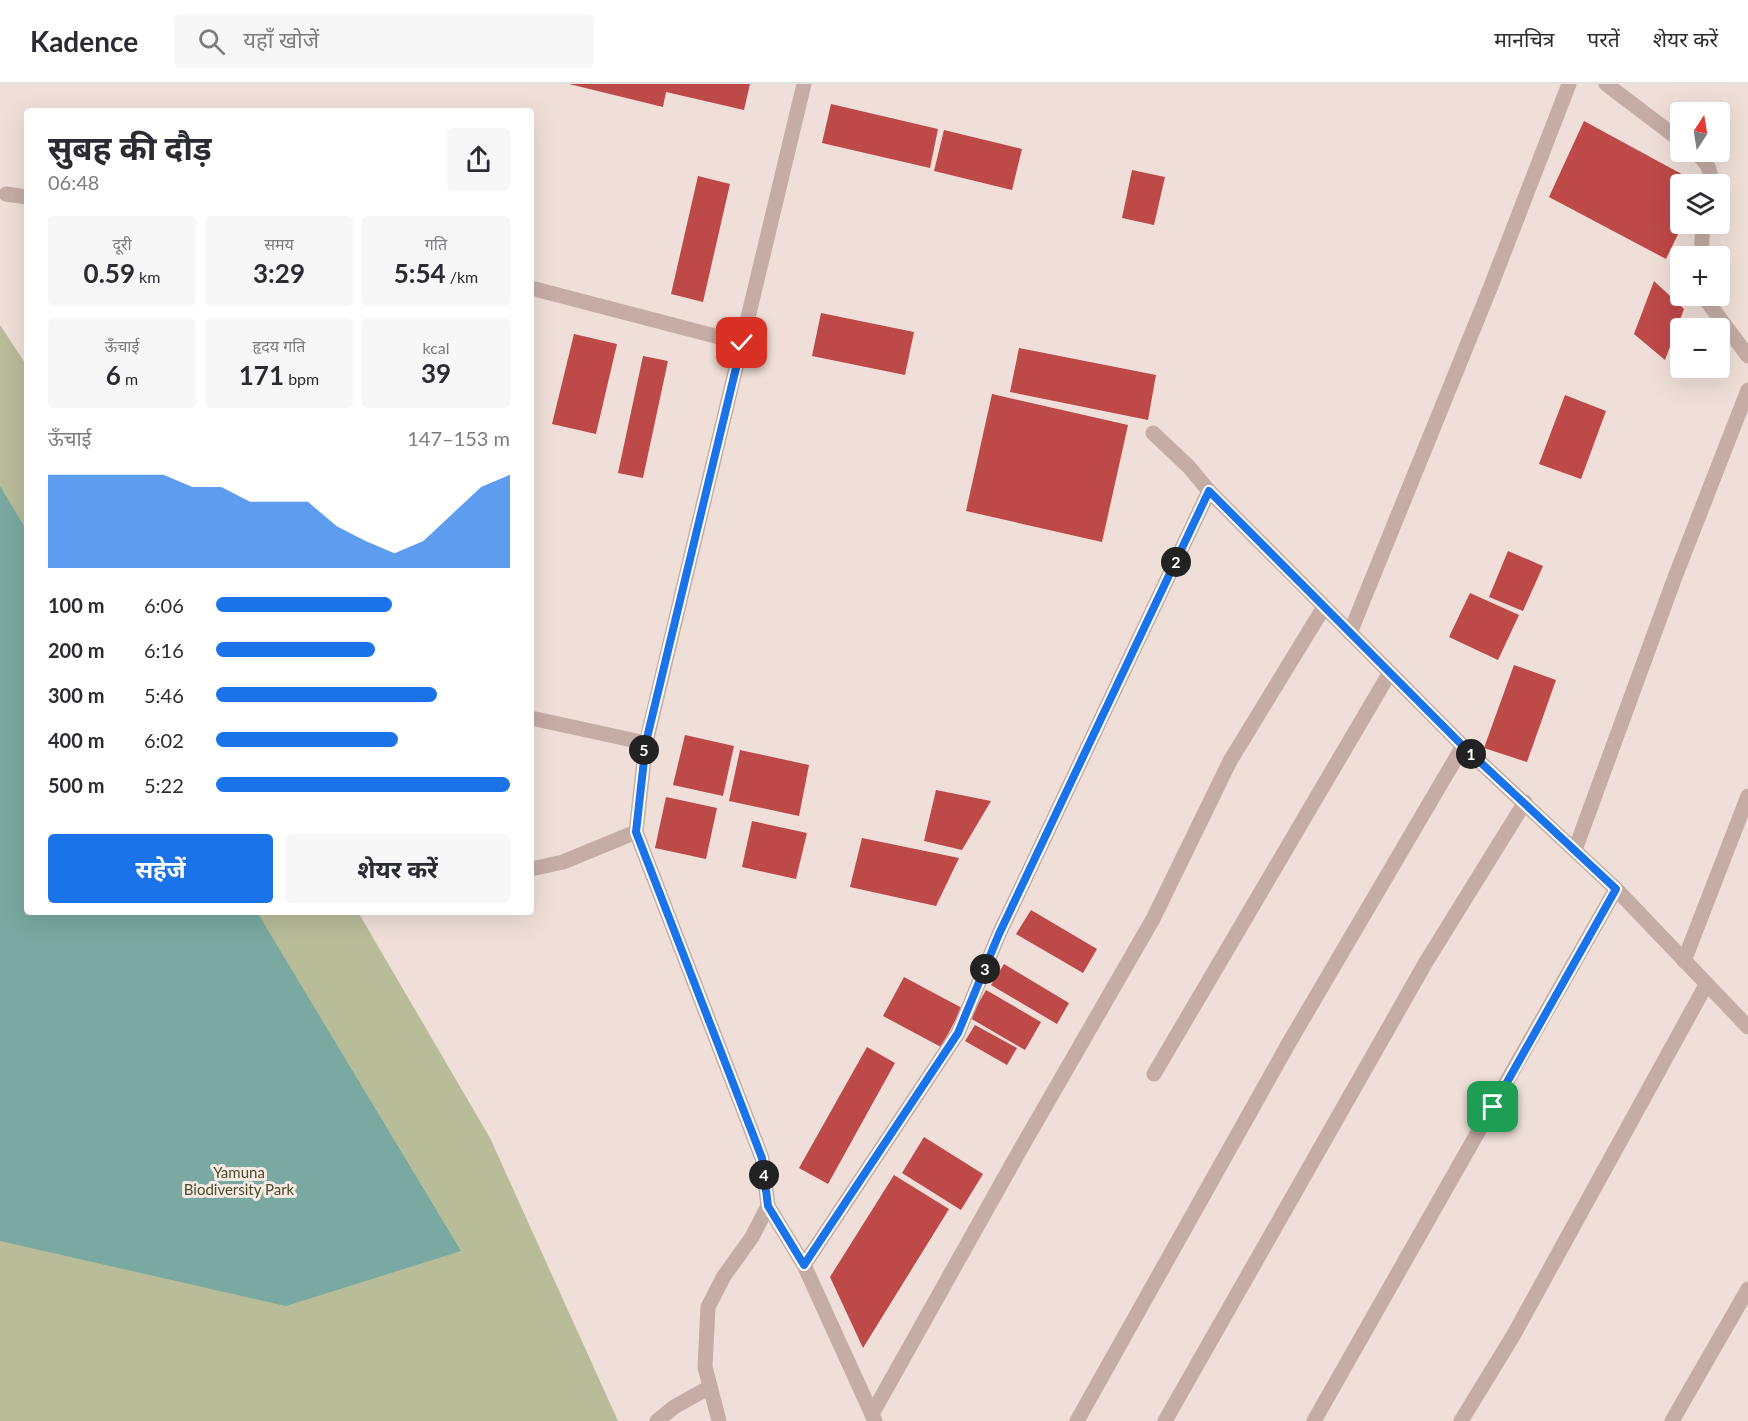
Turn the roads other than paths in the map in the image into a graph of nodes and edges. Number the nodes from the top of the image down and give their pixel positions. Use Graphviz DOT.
graph roads {
  1 [pos="804,84"];
  2 [pos="1569,84"];
  3 [pos="1606,84"];
  4 [pos="1670,132"];
  5 [pos="6,194"];
  6 [pos="24,197"];
  7 [pos="534,289"];
  8 [pos="1710,306"];
  9 [pos="742,343"];
  10 [pos="1748,356"];
  11 [pos="1748,390"];
  12 [pos="1153,433"];
  13 [pos="1209,491"];
  14 [pos="1324,607"];
  15 [pos="1350,633"];
  16 [pos="1389,674"];
  17 [pos="534,719"];
  18 [pos="646,742"];
  19 [pos="1463,746"];
  20 [pos="1748,796"];
  21 [pos="1525,802"];
  22 [pos="636,832"];
  23 [pos="1575,850"];
  24 [pos="534,868"];
  25 [pos="1616,889"];
  26 [pos="1684,961"];
  27 [pos="1706,985"];
  28 [pos="1748,1027"];
  29 [pos="1154,1074"];
  30 [pos="768,1206"];
  31 [pos="804,1265"];
  32 [pos="1748,1289"];
  33 [pos="710,1387"];
  34 [pos="873,1417"];
  35 [pos="657,1421"];
  36 [pos="719,1421"];
  37 [pos="1077,1421"];
  38 [pos="1165,1421"];
  39 [pos="1314,1421"];
  40 [pos="1461,1421"];
  41 [pos="1672,1421"];
  1 -- 9 [label="street"];
  2 -- 15 [label="street"];
  3 -- 4 [label="street"];
  5 -- 6 [label="street"];
  7 -- 9 [label="street"];
  8 -- 10 [label="street"];
  9 -- 18 [label="street"];
  11 -- 23 [label="street"];
  12 -- 13 [label="street"];
  13 -- 14 [label="street"];
  13 -- 31 [label="street"];
  14 -- 15 [label="street"];
  14 -- 34 [label="street"];
  15 -- 16 [label="street"];
  16 -- 19 [label="street"];
  16 -- 29 [label="street"];
  17 -- 18 [label="street"];
  18 -- 22 [label="street"];
  19 -- 21 [label="street"];
  19 -- 37 [label="street"];
  20 -- 26 [label="street"];
  21 -- 23 [label="street"];
  21 -- 38 [label="street"];
  22 -- 24 [label="street"];
  22 -- 30 [label="street"];
  23 -- 25 [label="street"];
  25 -- 26 [label="street"];
  25 -- 39 [label="street"];
  26 -- 27 [label="street"];
  27 -- 28 [label="street"];
  27 -- 40 [label="street"];
  30 -- 31 [label="street"];
  30 -- 33 [label="street"];
  31 -- 34 [label="street"];
  32 -- 41 [label="street"];
  33 -- 35 [label="street"];
  33 -- 36 [label="street"];
}
